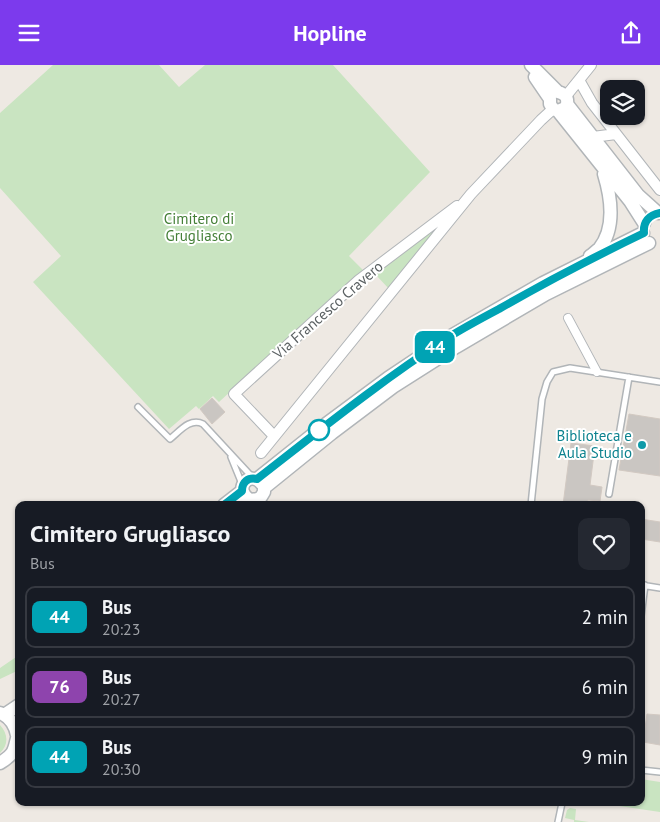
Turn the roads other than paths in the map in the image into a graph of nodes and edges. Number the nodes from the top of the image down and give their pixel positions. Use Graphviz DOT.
graph roads {
  1 [pos="529,65"];
  2 [pos="591,65"];
  3 [pos="579,80"];
  4 [pos="559,102"];
  5 [pos="616,134"];
  6 [pos="593,137"];
  7 [pos="602,166"];
  8 [pos="660,190"];
  9 [pos="471,194"];
  10 [pos="659,213"];
  11 [pos="649,236"];
  12 [pos="576,267"];
  13 [pos="568,318"];
  14 [pos="597,373"];
  15 [pos="629,377"];
  16 [pos="660,382"];
  17 [pos="138,407"];
  18 [pos="274,436"];
  19 [pos="229,452"];
  20 [pos="261,453"];
  21 [pos="250,489"];
  22 [pos="610,494"];
  23 [pos="230,501"];
  24 [pos="531,501"];
  25 [pos="645,585"];
  26 [pos="660,588"];
  27 [pos="15,707"];
  28 [pos="2,714"];
  29 [pos="15,728"];
  30 [pos="15,754"];
  31 [pos="0,763"];
  32 [pos="645,770"];
  33 [pos="660,772"];
  34 [pos="561,806"];
  35 [pos="558,822"];
  1 -- 4 [label="street"];
  2 -- 3 [label="street, Via Francesco Cravero"];
  3 -- 4 [label="street, Via Francesco Cravero"];
  3 -- 5 [label="street"];
  4 -- 6 [label="street"];
  4 -- 7 [label="street"];
  4 -- 9 [label="street, Via Francesco Cravero"];
  5 -- 6 [label="street"];
  5 -- 8 [label="street"];
  6 -- 10 [label="street"];
  7 -- 11 [label="street"];
  7 -- 12 [label="street"];
  9 -- 18 [label="street, Via Francesco Cravero"];
  9 -- 18 [label="street, Via Francesco Cravero"];
  10 -- 11 [label="street"];
  11 -- 12 [label="street"];
  11 -- 21 [label="street"];
  12 -- 21 [label="street"];
  13 -- 14 [label="street"];
  14 -- 15 [label="lane"];
  14 -- 24 [label="lane"];
  15 -- 16 [label="lane"];
  15 -- 22 [label="lane"];
  17 -- 19 [label="lane"];
  18 -- 20 [label="street, Via Francesco Cravero"];
  19 -- 21 [label="lane"];
  19 -- 21 [label="lane"];
  21 -- 23 [label="street"];
  25 -- 26 [label="lane"];
  27 -- 28 [label="street"];
  28 -- 29 [label="street"];
  30 -- 31 [label="street"];
  32 -- 33 [label="lane"];
  34 -- 35 [label="lane"];
}
